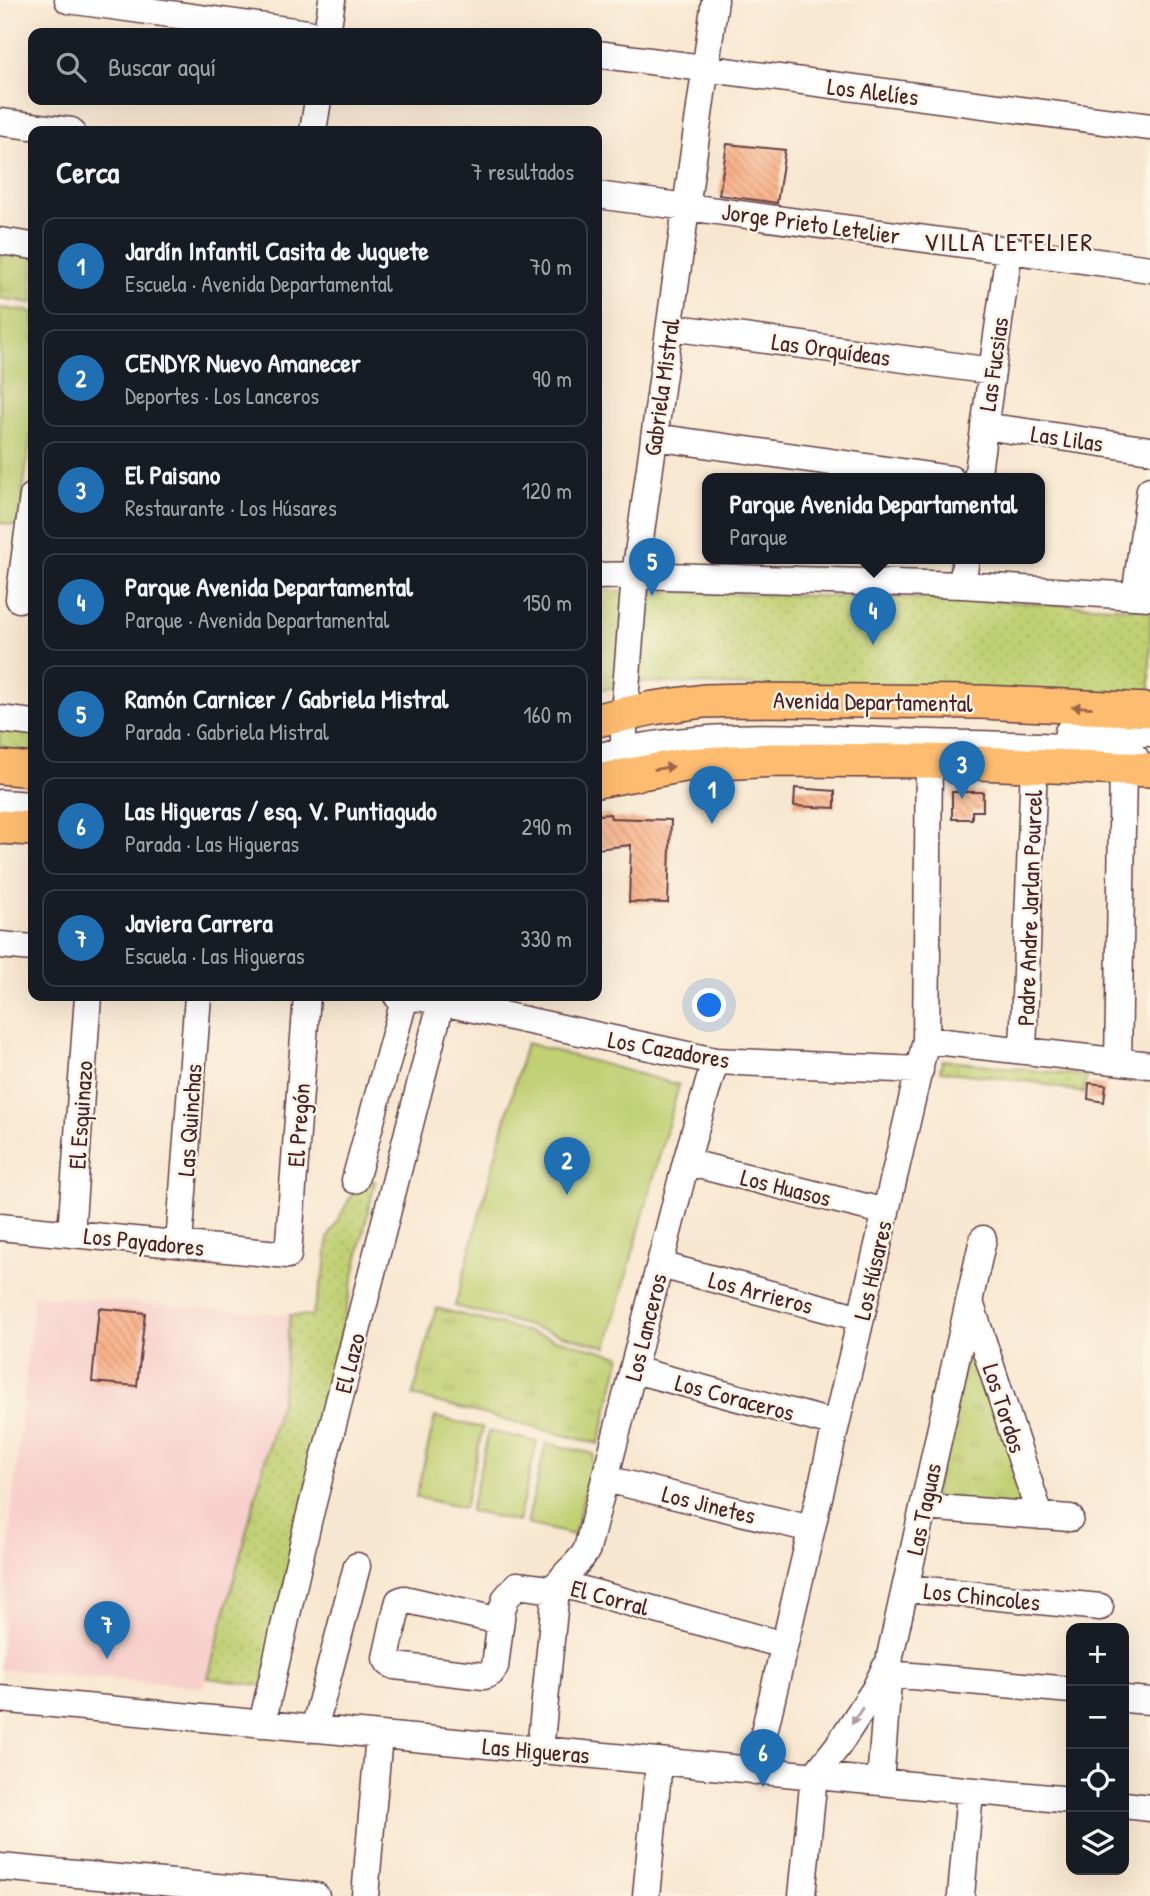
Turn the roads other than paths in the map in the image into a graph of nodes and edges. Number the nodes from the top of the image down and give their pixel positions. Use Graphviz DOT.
graph roads {
  1 [pos="68,0"];
  2 [pos="331,0"];
  3 [pos="715,0"];
  4 [pos="272,28"];
  5 [pos="328,28"];
  6 [pos="602,55"];
  7 [pos="706,69"];
  8 [pos="317,105"];
  9 [pos="0,122"];
  10 [pos="32,126"];
  11 [pos="314,126"];
  12 [pos="1150,127"];
  13 [pos="602,196"];
  14 [pos="687,206"];
  15 [pos="0,241"];
  16 [pos="28,245"];
  17 [pos="1009,250"];
  18 [pos="1150,269"];
  19 [pos="670,327"];
  20 [pos="992,371"];
  21 [pos="984,426"];
  22 [pos="654,437"];
  23 [pos="1150,450"];
  24 [pos="909,473"];
  25 [pos="978,473"];
  26 [pos="1150,490"];
  27 [pos="28,530"];
  28 [pos="964,572"];
  29 [pos="635,575"];
  30 [pos="602,576"];
  31 [pos="1143,597"];
  32 [pos="18,599"];
  33 [pos="1150,710"];
  34 [pos="0,719"];
  35 [pos="28,722"];
  36 [pos="1150,733"];
  37 [pos="615,745"];
  38 [pos="929,761"];
  39 [pos="1034,765"];
  40 [pos="1141,766"];
  41 [pos="0,767"];
  42 [pos="28,770"];
  43 [pos="0,786"];
  44 [pos="28,788"];
  45 [pos="0,803"];
  46 [pos="28,805"];
  47 [pos="0,827"];
  48 [pos="28,829"];
  49 [pos="0,945"];
  50 [pos="28,948"];
  51 [pos="88,1001"];
  52 [pos="198,1001"];
  53 [pos="307,1001"];
  54 [pos="417,1001"];
  55 [pos="417,1001"];
  56 [pos="432,1001"];
  57 [pos="926,1040"];
  58 [pos="1023,1051"];
  59 [pos="715,1060"];
  60 [pos="1118,1061"];
  61 [pos="1150,1065"];
  62 [pos="920,1070"];
  63 [pos="686,1162"];
  64 [pos="355,1180"];
  65 [pos="886,1212"];
  66 [pos="0,1227"];
  67 [pos="71,1234"];
  68 [pos="983,1239"];
  69 [pos="179,1244"];
  70 [pos="288,1255"];
  71 [pos="660,1265"];
  72 [pos="969,1299"];
  73 [pos="861,1318"];
  74 [pos="634,1370"];
  75 [pos="836,1424"];
  76 [pos="606,1479"];
  77 [pos="924,1507"];
  78 [pos="1040,1516"];
  79 [pos="1070,1518"];
  80 [pos="811,1529"];
  81 [pos="356,1566"];
  82 [pos="557,1586"];
  83 [pos="906,1588"];
  84 [pos="1100,1607"];
  85 [pos="500,1621"];
  86 [pos="784,1645"];
  87 [pos="890,1665"];
  88 [pos="1066,1689"];
  89 [pos="0,1699"];
  90 [pos="1129,1699"];
  91 [pos="1150,1701"];
  92 [pos="262,1724"];
  93 [pos="314,1729"];
  94 [pos="379,1735"];
  95 [pos="540,1750"];
  96 [pos="659,1762"];
  97 [pos="755,1771"];
  98 [pos="814,1776"];
  99 [pos="880,1783"];
  100 [pos="970,1791"];
  101 [pos="1066,1800"];
  102 [pos="1129,1806"];
  103 [pos="1150,1808"];
  104 [pos="0,1867"];
  105 [pos="48,1884"];
  106 [pos="196,1890"];
  107 [pos="316,1896"];
  108 [pos="365,1896"];
  109 [pos="646,1896"];
  110 [pos="803,1896"];
  111 [pos="961,1896"];
  1 -- 4 [label="street"];
  2 -- 5 [label="street"];
  3 -- 7 [label="street, Gabriela Mistral"];
  6 -- 7 [label="street, Los Alelíes"];
  7 -- 12 [label="street, Los Alelíes"];
  7 -- 14 [label="street, Gabriela Mistral"];
  8 -- 11 [label="street"];
  9 -- 10 [label="street"];
  13 -- 14 [label="street, Jorge Prieto Letelier"];
  14 -- 17 [label="street, Jorge Prieto Letelier"];
  14 -- 19 [label="street, Gabriela Mistral"];
  15 -- 16 [label="street"];
  17 -- 18 [label="street, Jorge Prieto Letelier"];
  17 -- 20 [label="street, Las Fucsias"];
  19 -- 20 [label="street, Las Orquídeas"];
  19 -- 22 [label="street, Gabriela Mistral"];
  20 -- 21 [label="street, Las Fucsias"];
  21 -- 23 [label="street, Las Lilas"];
  21 -- 25 [label="street, Las Fucsias"];
  22 -- 24 [label="street"];
  22 -- 29 [label="street, Gabriela Mistral"];
  26 -- 31 [label="street"];
  27 -- 32 [label="street"];
  28 -- 29 [label="street"];
  28 -- 31 [label="street"];
  29 -- 30 [label="street"];
  29 -- 37 [label="street, Gabriela Mistral"];
  33 -- 37 [label="main road, Avenida Departamental, one-way"];
  34 -- 35 [label="street"];
  36 -- 37 [label="street"];
  37 -- 38 [label="main road, one-way"];
  37 -- 40 [label="street"];
  38 -- 39 [label="main road"];
  38 -- 57 [label="street, Los Húsares"];
  39 -- 40 [label="main road"];
  39 -- 58 [label="street, Padre Andre Jarlan Pourcel"];
  40 -- 60 [label="street"];
  41 -- 42 [label="main road"];
  43 -- 44 [label="street"];
  45 -- 46 [label="street"];
  47 -- 48 [label="main road"];
  49 -- 50 [label="street"];
  51 -- 67 [label="street, El Esquinazo"];
  52 -- 69 [label="street, Las Quinchas"];
  53 -- 70 [label="street, El Pregón"];
  54 -- 64 [label="street"];
  55 -- 92 [label="street, El Lazo"];
  56 -- 59 [label="street, Los Cazadores"];
  57 -- 58 [label="street"];
  57 -- 62 [label="street, Los Húsares"];
  58 -- 60 [label="street"];
  59 -- 62 [label="street, Los Cazadores"];
  59 -- 63 [label="street, Los Lanceros"];
  60 -- 61 [label="street"];
  62 -- 65 [label="street, Los Húsares"];
  63 -- 65 [label="street, Los Huasos"];
  63 -- 71 [label="street, Los Lanceros"];
  65 -- 73 [label="street, Los Húsares"];
  66 -- 67 [label="street, Los Payadores"];
  67 -- 69 [label="street, Los Payadores"];
  68 -- 72 [label="street, Las Taguas"];
  69 -- 70 [label="street, Los Payadores"];
  71 -- 73 [label="street, Los Arrieros"];
  71 -- 74 [label="street, Los Lanceros"];
  72 -- 77 [label="street, Las Taguas"];
  72 -- 78 [label="street, Los Tordos"];
  73 -- 75 [label="street, Los Húsares"];
  74 -- 75 [label="street, Los Coraceros"];
  74 -- 76 [label="street, Los Lanceros"];
  75 -- 80 [label="street, Los Húsares"];
  76 -- 80 [label="street, Los Jinetes"];
  76 -- 82 [label="street, Los Lanceros"];
  77 -- 78 [label="street"];
  77 -- 83 [label="street, Las Taguas"];
  78 -- 79 [label="street"];
  80 -- 86 [label="street, Los Húsares"];
  81 -- 93 [label="street"];
  82 -- 85 [label="street"];
  82 -- 86 [label="street, El Corral"];
  82 -- 95 [label="street, El Corral"];
  83 -- 84 [label="street, Los Chincoles"];
  83 -- 87 [label="street, Las Taguas"];
  86 -- 97 [label="street, Los Húsares"];
  87 -- 88 [label="street"];
  87 -- 98 [label="street, one-way"];
  87 -- 99 [label="street, Las Taguas"];
  89 -- 92 [label="street, Las Higueras"];
  90 -- 91 [label="street"];
  92 -- 93 [label="street, Las Higueras"];
  93 -- 94 [label="street, Las Higueras"];
  94 -- 95 [label="street, Las Higueras"];
  94 -- 108 [label="street"];
  95 -- 96 [label="street, Las Higueras"];
  96 -- 97 [label="street, Las Higueras"];
  96 -- 109 [label="street"];
  97 -- 98 [label="street, Las Higueras"];
  98 -- 99 [label="street, Las Higueras"];
  98 -- 110 [label="street"];
  99 -- 100 [label="street, Las Higueras"];
  100 -- 101 [label="street, Las Higueras"];
  100 -- 111 [label="street"];
  102 -- 103 [label="street"];
  104 -- 105 [label="street"];
  105 -- 106 [label="street"];
  106 -- 107 [label="street"];
}
